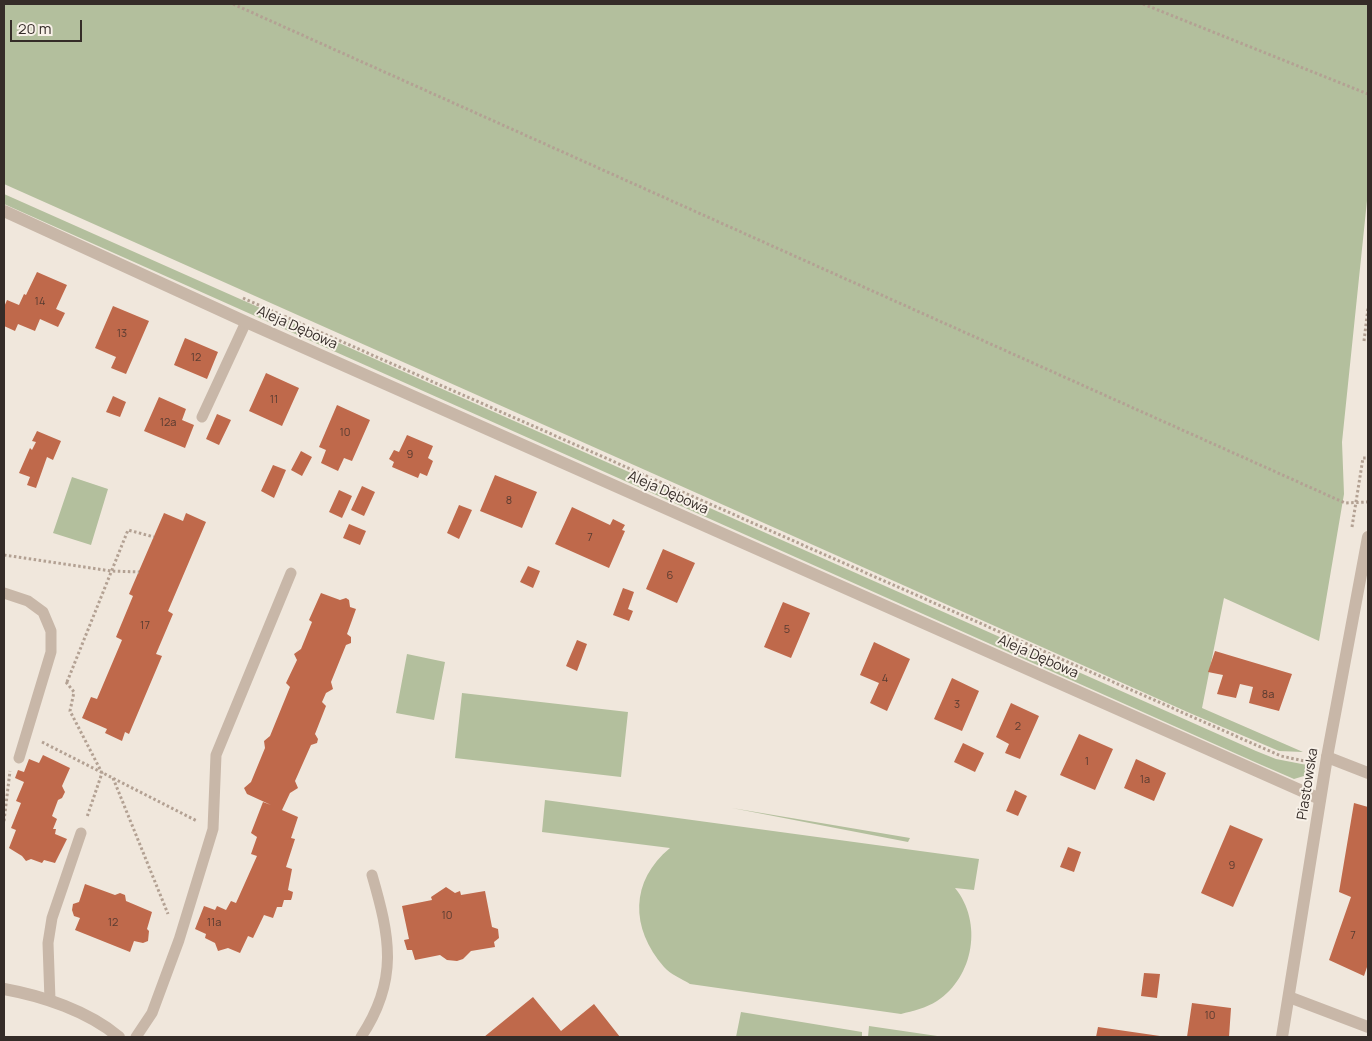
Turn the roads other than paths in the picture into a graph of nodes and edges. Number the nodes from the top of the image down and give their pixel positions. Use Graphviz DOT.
graph roads {
  1 [pos="4,212"];
  2 [pos="246,322"];
  3 [pos="202,417"];
  4 [pos="1368,537"];
  5 [pos="291,572"];
  6 [pos="4,593"];
  7 [pos="19,758"];
  8 [pos="1326,763"];
  9 [pos="1368,773"];
  10 [pos="1320,799"];
  11 [pos="81,833"];
  12 [pos="372,875"];
  13 [pos="4,989"];
  14 [pos="1289,997"];
  15 [pos="50,1000"];
  16 [pos="1368,1026"];
  17 [pos="119,1037"];
  18 [pos="136,1037"];
  19 [pos="361,1037"];
  20 [pos="1282,1037"];
  1 -- 2 [label="street, Aleja Dębowa"];
  2 -- 3 [label="lane"];
  2 -- 10 [label="street, Aleja Dębowa"];
  4 -- 8 [label="street, Piastowska"];
  5 -- 18 [label="lane"];
  6 -- 7 [label="lane"];
  8 -- 9 [label="street"];
  8 -- 10 [label="street, Piastowska"];
  10 -- 14 [label="street, Piastowska"];
  11 -- 15 [label="lane"];
  12 -- 19 [label="lane"];
  13 -- 15 [label="street"];
  14 -- 16 [label="street"];
  14 -- 20 [label="street, Piastowska"];
  15 -- 17 [label="street"];
}
